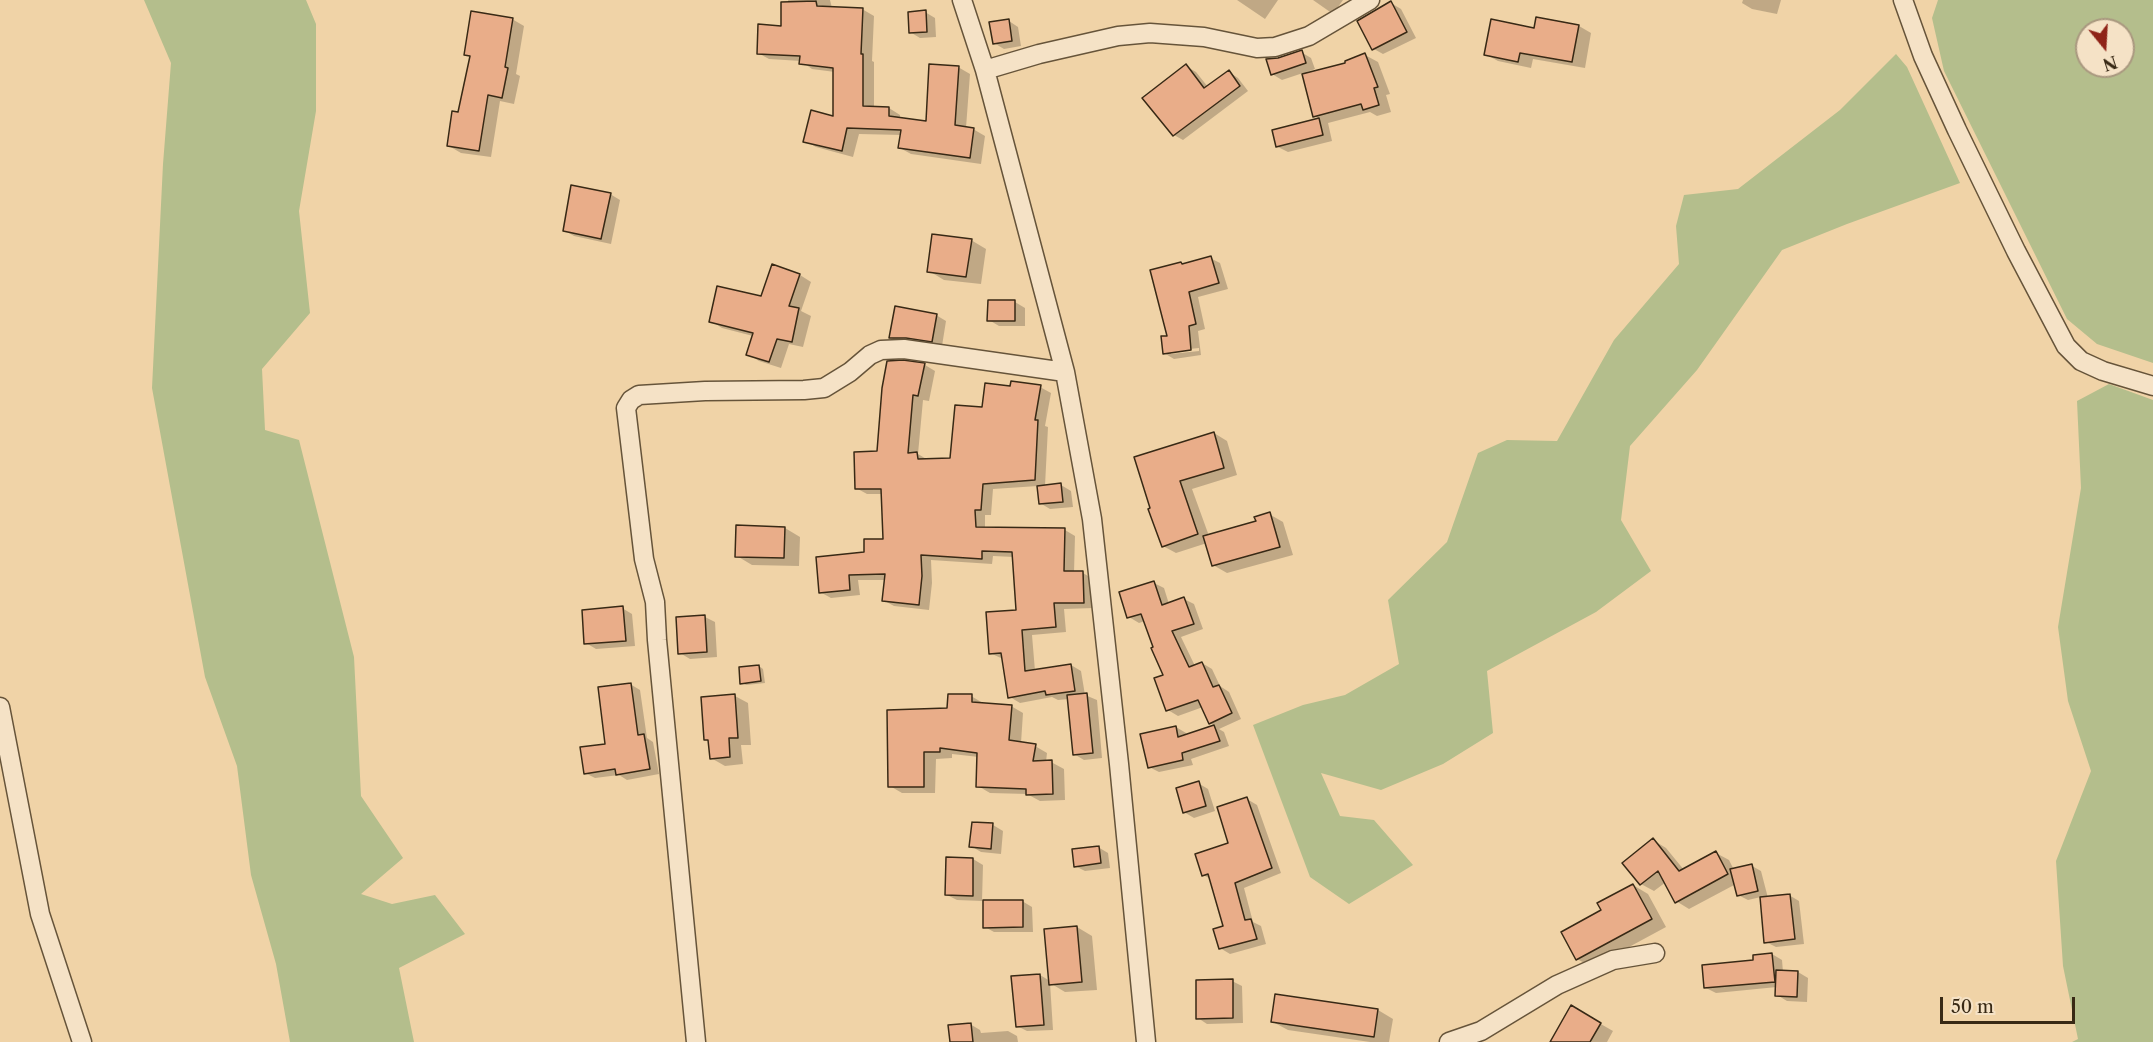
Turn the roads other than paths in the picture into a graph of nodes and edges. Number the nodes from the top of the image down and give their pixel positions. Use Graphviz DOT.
graph roads {
  1 [pos="962,0"];
  2 [pos="1370,0"];
  3 [pos="1903,0"];
  4 [pos="985,70"];
  5 [pos="1065,372"];
  6 [pos="2153,386"];
  7 [pos="0,707"];
  8 [pos="1655,953"];
  9 [pos="82,1042"];
  10 [pos="696,1042"];
  11 [pos="1146,1042"];
  12 [pos="1449,1042"];
  1 -- 4 [label="street"];
  2 -- 4 [label="street"];
  3 -- 6 [label="street"];
  4 -- 5 [label="street"];
  5 -- 10 [label="street"];
  5 -- 11 [label="street"];
  7 -- 9 [label="street"];
  8 -- 12 [label="street"];
}
